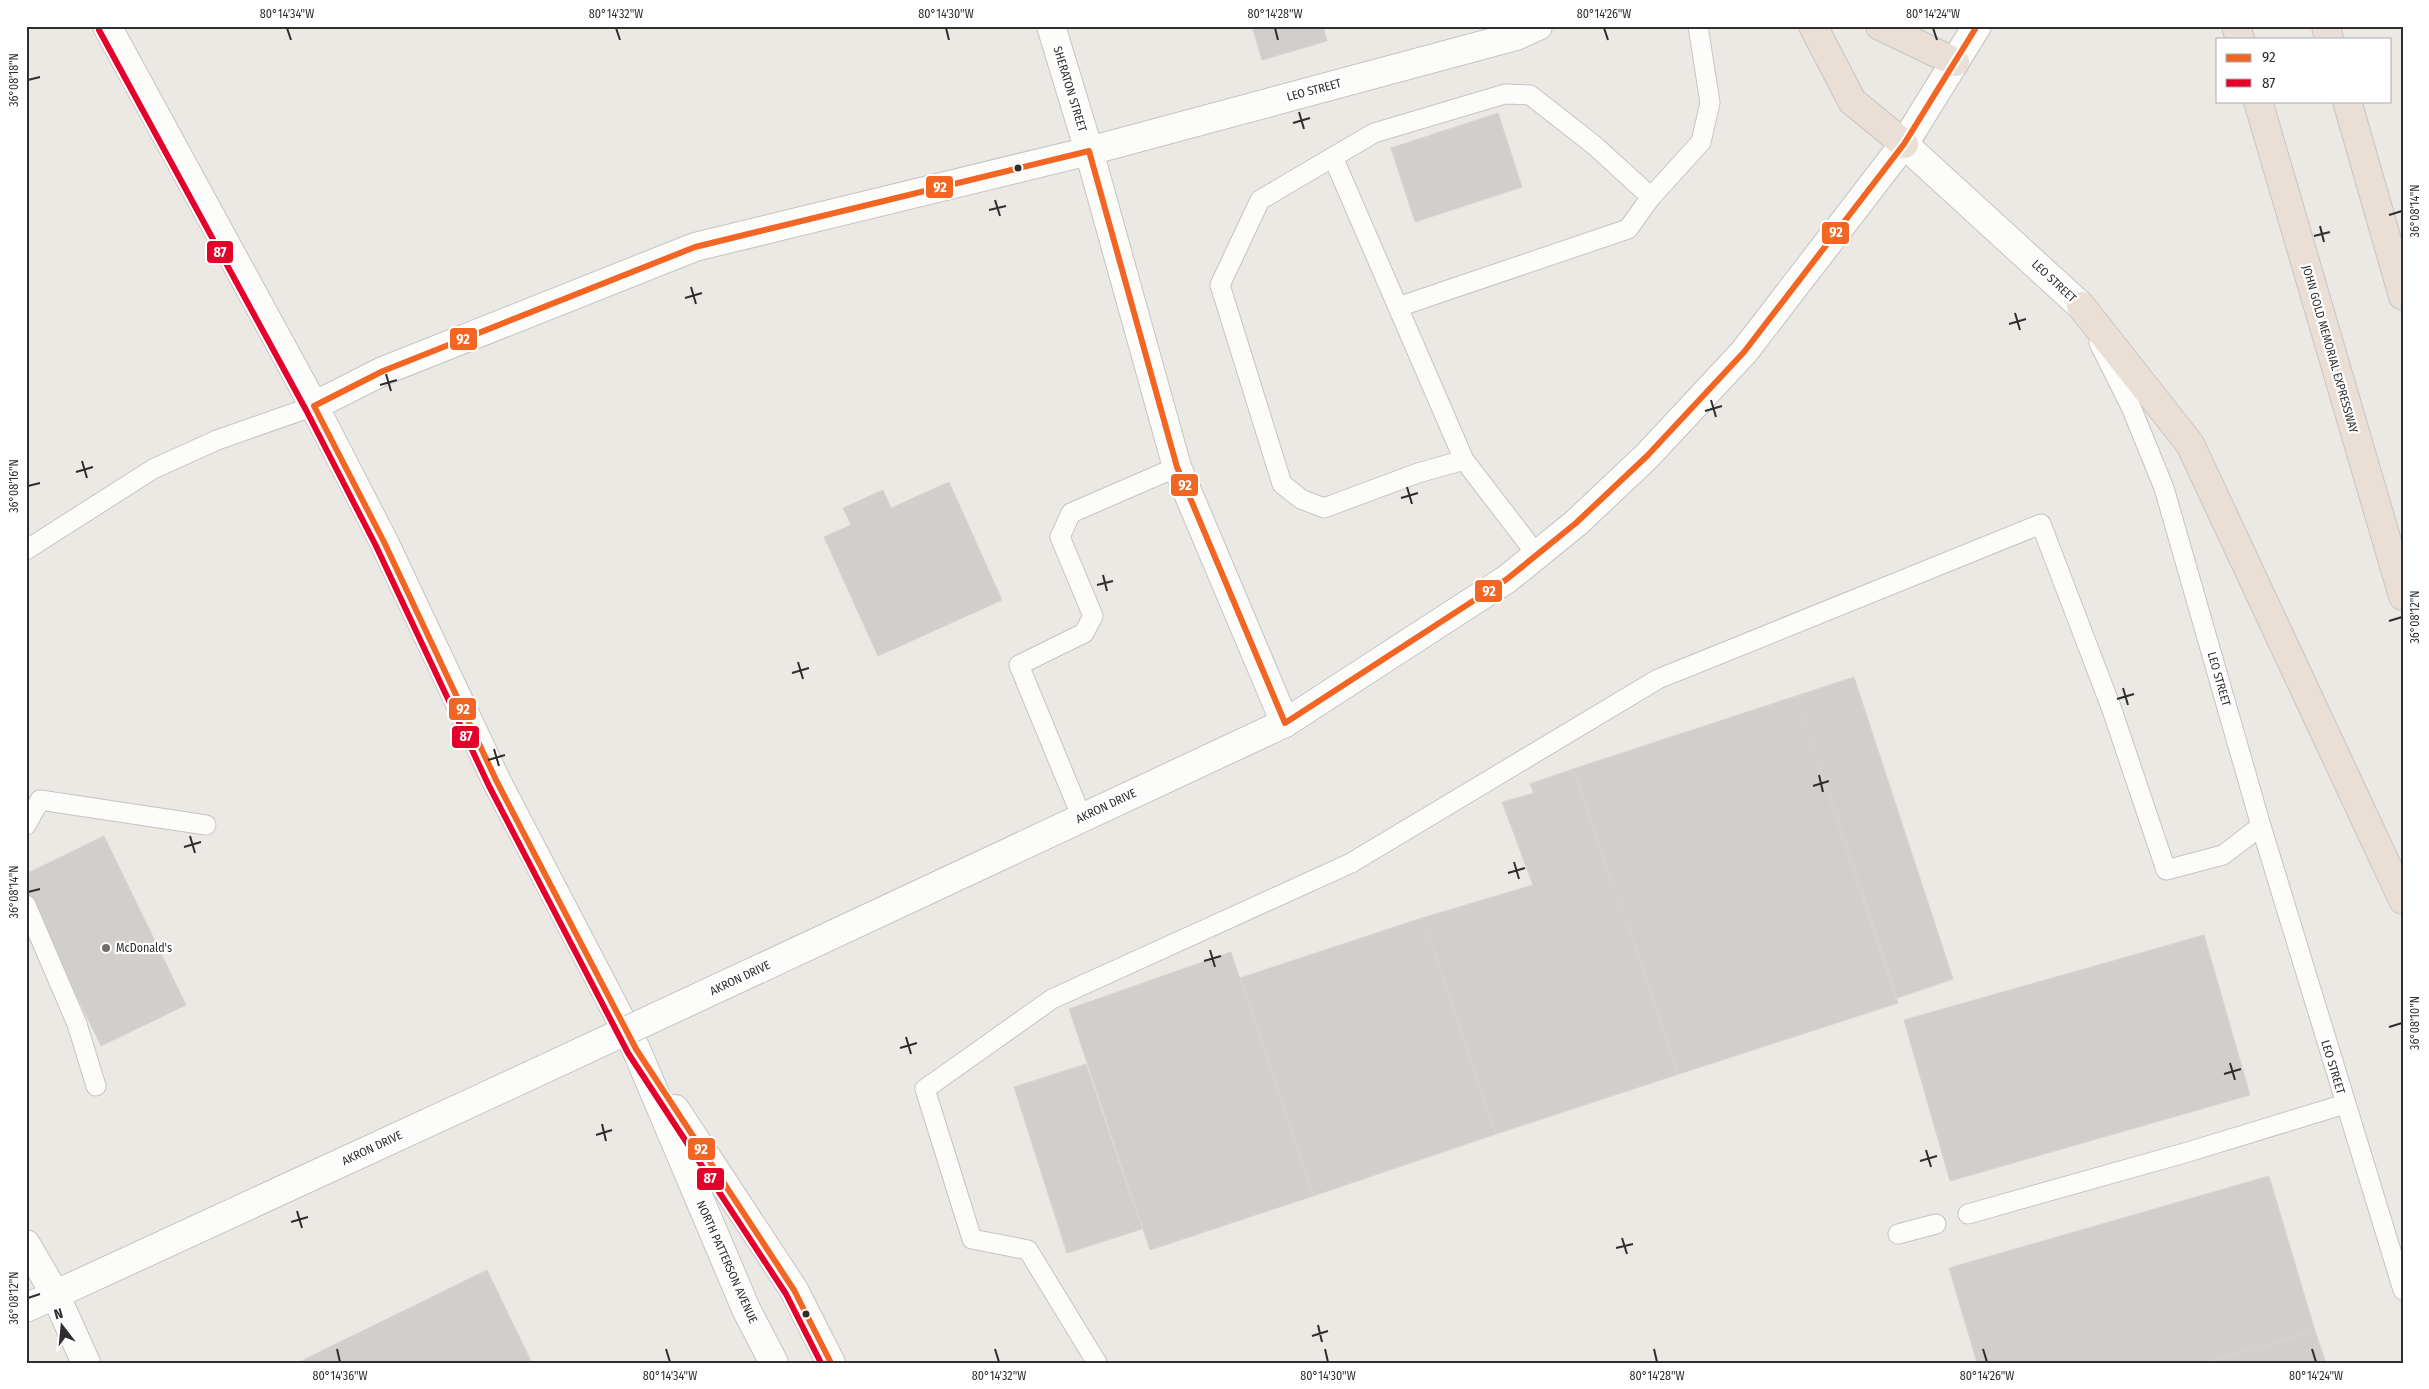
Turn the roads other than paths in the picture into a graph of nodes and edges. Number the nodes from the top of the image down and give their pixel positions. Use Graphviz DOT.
graph roads {
  1 [pos="106,26"];
  2 [pos="1051,26"];
  3 [pos="1538,26"];
  4 [pos="1698,26"];
  5 [pos="1813,26"];
  6 [pos="1880,26"];
  7 [pos="1977,26"];
  8 [pos="2236,26"];
  9 [pos="2326,26"];
  10 [pos="2240,38"];
  11 [pos="2330,38"];
  12 [pos="1955,62"];
  13 [pos="2258,102"];
  14 [pos="2347,102"];
  15 [pos="1904,144"];
  16 [pos="1089,151"];
  17 [pos="1333,157"];
  18 [pos="1651,197"];
  19 [pos="2403,296"];
  20 [pos="2081,306"];
  21 [pos="1398,307"];
  22 [pos="314,406"];
  23 [pos="1464,460"];
  24 [pos="1177,467"];
  25 [pos="26,550"];
  26 [pos="1536,555"];
  27 [pos="2403,596"];
  28 [pos="1285,723"];
  29 [pos="1082,818"];
  30 [pos="26,825"];
  31 [pos="206,825"];
  32 [pos="2261,826"];
  33 [pos="2403,900"];
  34 [pos="26,905"];
  35 [pos="636,1049"];
  36 [pos="96,1086"];
  37 [pos="2345,1104"];
  38 [pos="1968,1214"];
  39 [pos="1936,1224"];
  40 [pos="1898,1234"];
  41 [pos="26,1244"];
  42 [pos="2403,1290"];
  43 [pos="55,1294"];
  44 [pos="26,1308"];
  45 [pos="1094,1362"];
  46 [pos="86,1363"];
  47 [pos="774,1363"];
  48 [pos="831,1363"];
  1 -- 22 [label="main road, NORTH PATTERSON AVENUE"];
  2 -- 16 [label="main road, SHERATON STREET"];
  3 -- 16 [label="main road, LEO STREET"];
  4 -- 18 [label="lane"];
  5 -- 15 [label="highway"];
  6 -- 12 [label="highway"];
  7 -- 12 [label="main road, AKRON DRIVE"];
  8 -- 10 [label="highway"];
  9 -- 11 [label="highway"];
  12 -- 15 [label="main road, AKRON DRIVE"];
  13 -- 27 [label="highway, JOHN GOLD MEMORIAL EXPRESSWAY"];
  14 -- 19 [label="highway"];
  15 -- 20 [label="main road, LEO STREET"];
  15 -- 26 [label="main road, AKRON DRIVE"];
  16 -- 22 [label="main road"];
  16 -- 24 [label="main road, SHERATON STREET"];
  17 -- 18 [label="lane"];
  17 -- 21 [label="lane"];
  17 -- 23 [label="lane"];
  18 -- 21 [label="lane"];
  20 -- 32 [label="lane, LEO STREET"];
  20 -- 33 [label="highway"];
  21 -- 23 [label="lane"];
  22 -- 25 [label="lane"];
  22 -- 35 [label="main road, NORTH PATTERSON AVENUE"];
  23 -- 26 [label="lane"];
  24 -- 28 [label="main road, SHERATON STREET"];
  24 -- 29 [label="lane"];
  26 -- 28 [label="main road, AKRON DRIVE"];
  28 -- 29 [label="main road, AKRON DRIVE"];
  29 -- 43 [label="main road, AKRON DRIVE, bridge"];
  30 -- 31 [label="lane"];
  32 -- 37 [label="lane, LEO STREET"];
  32 -- 45 [label="lane"];
  34 -- 36 [label="lane"];
  35 -- 47 [label="main road, NORTH PATTERSON AVENUE"];
  35 -- 48 [label="main road, NORTH PATTERSON AVENUE"];
  37 -- 38 [label="lane"];
  37 -- 42 [label="lane, LEO STREET"];
  39 -- 40 [label="lane"];
  41 -- 43 [label="main road"];
  43 -- 44 [label="main road, AKRON DRIVE"];
  43 -- 46 [label="main road"];
}
